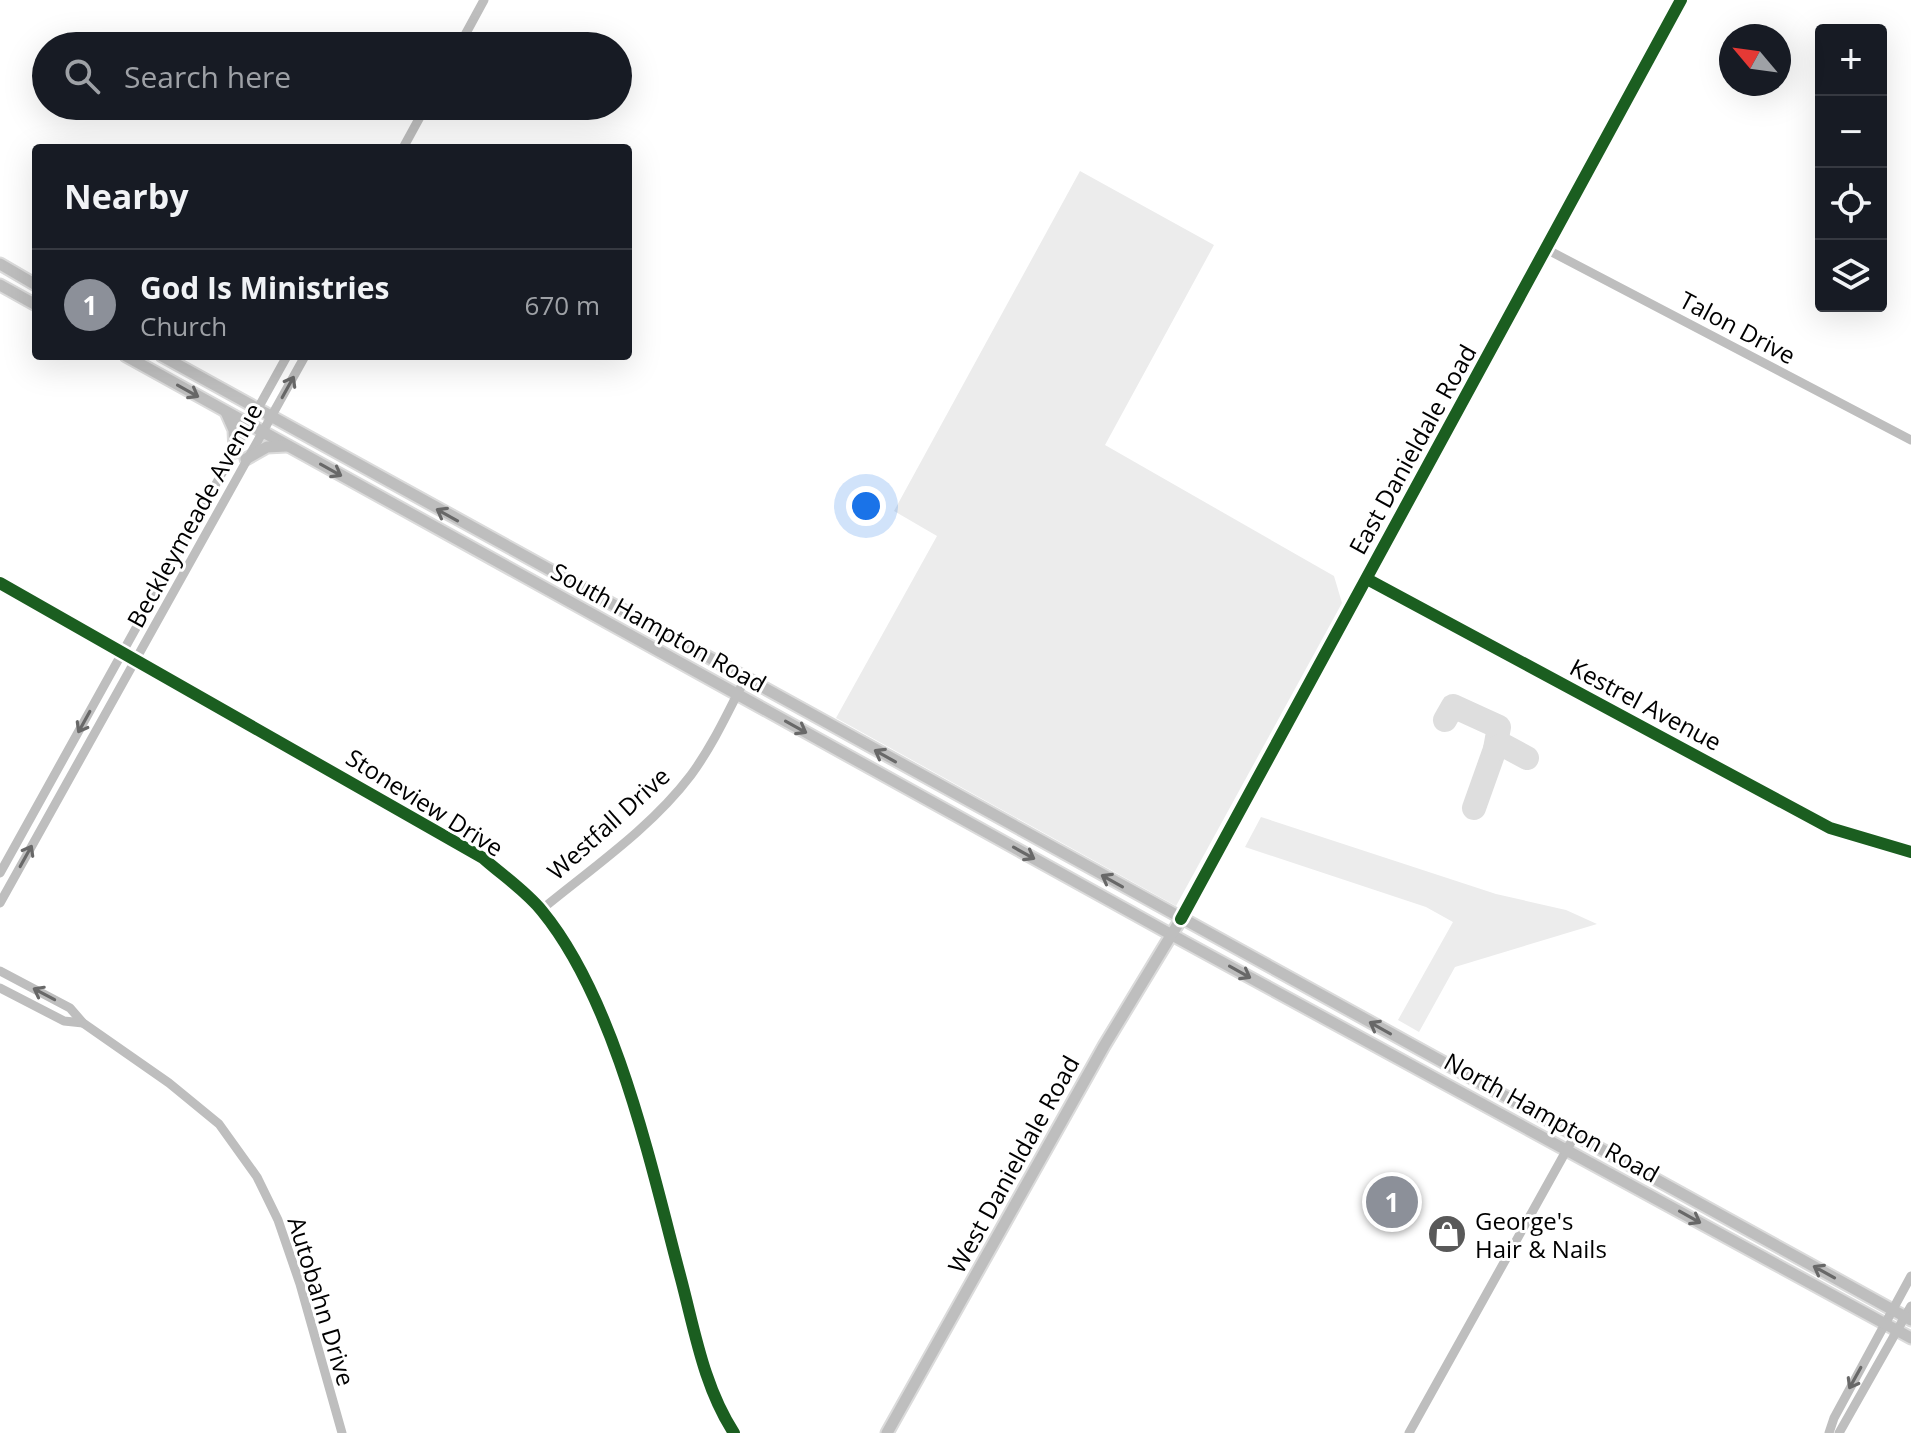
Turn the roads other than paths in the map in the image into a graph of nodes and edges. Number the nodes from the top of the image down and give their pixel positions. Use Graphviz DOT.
graph roads {
  1 [pos="484,0"];
  2 [pos="1681,0"];
  3 [pos="467,32"];
  4 [pos="418,120"];
  5 [pos="405,144"];
  6 [pos="1546,249"];
  7 [pos="0,264"];
  8 [pos="32,283"];
  9 [pos="0,285"];
  10 [pos="32,303"];
  11 [pos="133,360"];
  12 [pos="169,360"];
  13 [pos="285,360"];
  14 [pos="303,360"];
  15 [pos="258,411"];
  16 [pos="225,412"];
  17 [pos="271,418"];
  18 [pos="249,425"];
  19 [pos="263,432"];
  20 [pos="1911,440"];
  21 [pos="287,446"];
  22 [pos="235,452"];
  23 [pos="246,459"];
  24 [pos="1367,579"];
  25 [pos="0,583"];
  26 [pos="122,654"];
  27 [pos="135,661"];
  28 [pos="745,679"];
  29 [pos="737,695"];
  30 [pos="959,797"];
  31 [pos="39,802"];
  32 [pos="52,809"];
  33 [pos="950,812"];
  34 [pos="1911,852"];
  35 [pos="0,873"];
  36 [pos="0,903"];
  37 [pos="541,910"];
  38 [pos="1181,919"];
  39 [pos="1172,935"];
  40 [pos="0,971"];
  41 [pos="0,988"];
  42 [pos="1355,1015"];
  43 [pos="83,1023"];
  44 [pos="1346,1029"];
  45 [pos="1473,1080"];
  46 [pos="1464,1094"];
  47 [pos="1575,1135"];
  48 [pos="1568,1151"];
  49 [pos="1911,1276"];
  50 [pos="1893,1310"];
  51 [pos="1909,1314"];
  52 [pos="1885,1323"];
  53 [pos="1898,1330"];
  54 [pos="1911,1338"];
  55 [pos="342,1433"];
  56 [pos="734,1433"];
  57 [pos="887,1433"];
  58 [pos="1409,1433"];
  59 [pos="1829,1433"];
  60 [pos="1839,1433"];
  1 -- 3 [label="street"];
  2 -- 6 [label="street, East Danieldale Road"];
  4 -- 5 [label="street"];
  6 -- 20 [label="street, Talon Drive"];
  6 -- 24 [label="street, East Danieldale Road"];
  7 -- 8 [label="main road"];
  9 -- 10 [label="main road"];
  11 -- 16 [label="main road, South Hampton Road, one-way"];
  12 -- 15 [label="main road, South Hampton Road"];
  13 -- 15 [label="street, Beckleymeade Avenue"];
  17 -- 14 [label="street, Beckleymeade Avenue, one-way"];
  15 -- 17 [label="main road, South Hampton Road"];
  15 -- 18 [label="street, Beckleymeade Avenue"];
  16 -- 18 [label="main road, South Hampton Road"];
  16 -- 22 [label="main road"];
  17 -- 19 [label="street, Beckleymeade Avenue"];
  28 -- 17 [label="main road, South Hampton Road, one-way"];
  18 -- 19 [label="main road, South Hampton Road"];
  18 -- 22 [label="street, Beckleymeade Avenue"];
  19 -- 21 [label="main road, South Hampton Road"];
  19 -- 23 [label="street, Beckleymeade Avenue"];
  21 -- 23 [label="main road"];
  21 -- 29 [label="main road, South Hampton Road, one-way"];
  22 -- 26 [label="street, Beckleymeade Avenue"];
  23 -- 27 [label="street, Beckleymeade Avenue"];
  24 -- 34 [label="street, Kestrel Avenue"];
  24 -- 38 [label="street, East Danieldale Road"];
  25 -- 26 [label="street, Stoneview Drive"];
  26 -- 27 [label="street, Stoneview Drive"];
  26 -- 31 [label="street, Beckleymeade Avenue, one-way"];
  27 -- 32 [label="street, Beckleymeade Avenue"];
  27 -- 37 [label="street, Stoneview Drive"];
  28 -- 29 [label="street, Westfall Drive"];
  30 -- 28 [label="main road, South Hampton Road, one-way"];
  29 -- 33 [label="main road, South Hampton Road, one-way"];
  29 -- 37 [label="street, Westfall Drive"];
  30 -- 33 [label="main road"];
  38 -- 30 [label="main road, South Hampton Road, one-way"];
  31 -- 32 [label="street"];
  31 -- 35 [label="street, Beckleymeade Avenue"];
  36 -- 32 [label="street, Beckleymeade Avenue, one-way"];
  33 -- 39 [label="main road, South Hampton Road, one-way"];
  37 -- 56 [label="street, Stoneview Drive"];
  38 -- 39 [label="main road, West Danieldale Road"];
  38 -- 42 [label="main road, North Hampton Road"];
  39 -- 44 [label="main road, North Hampton Road, one-way"];
  39 -- 57 [label="main road, West Danieldale Road"];
  43 -- 40 [label="street, Autobahn Drive, one-way"];
  41 -- 43 [label="street, Autobahn Drive"];
  42 -- 44 [label="main road"];
  45 -- 42 [label="main road, North Hampton Road, one-way"];
  43 -- 55 [label="street, Autobahn Drive"];
  44 -- 46 [label="main road, North Hampton Road"];
  45 -- 46 [label="main road"];
  45 -- 47 [label="main road, North Hampton Road"];
  46 -- 48 [label="main road, North Hampton Road"];
  47 -- 48 [label="street"];
  50 -- 47 [label="main road, North Hampton Road, one-way"];
  48 -- 52 [label="main road, North Hampton Road, one-way"];
  48 -- 58 [label="street"];
  49 -- 50 [label="street"];
  50 -- 51 [label="main road, North Hampton Road"];
  50 -- 52 [label="street"];
  51 -- 53 [label="street"];
  52 -- 53 [label="main road, North Hampton Road"];
  52 -- 59 [label="street, one-way"];
  53 -- 54 [label="main road, North Hampton Road"];
  53 -- 60 [label="street"];
}
